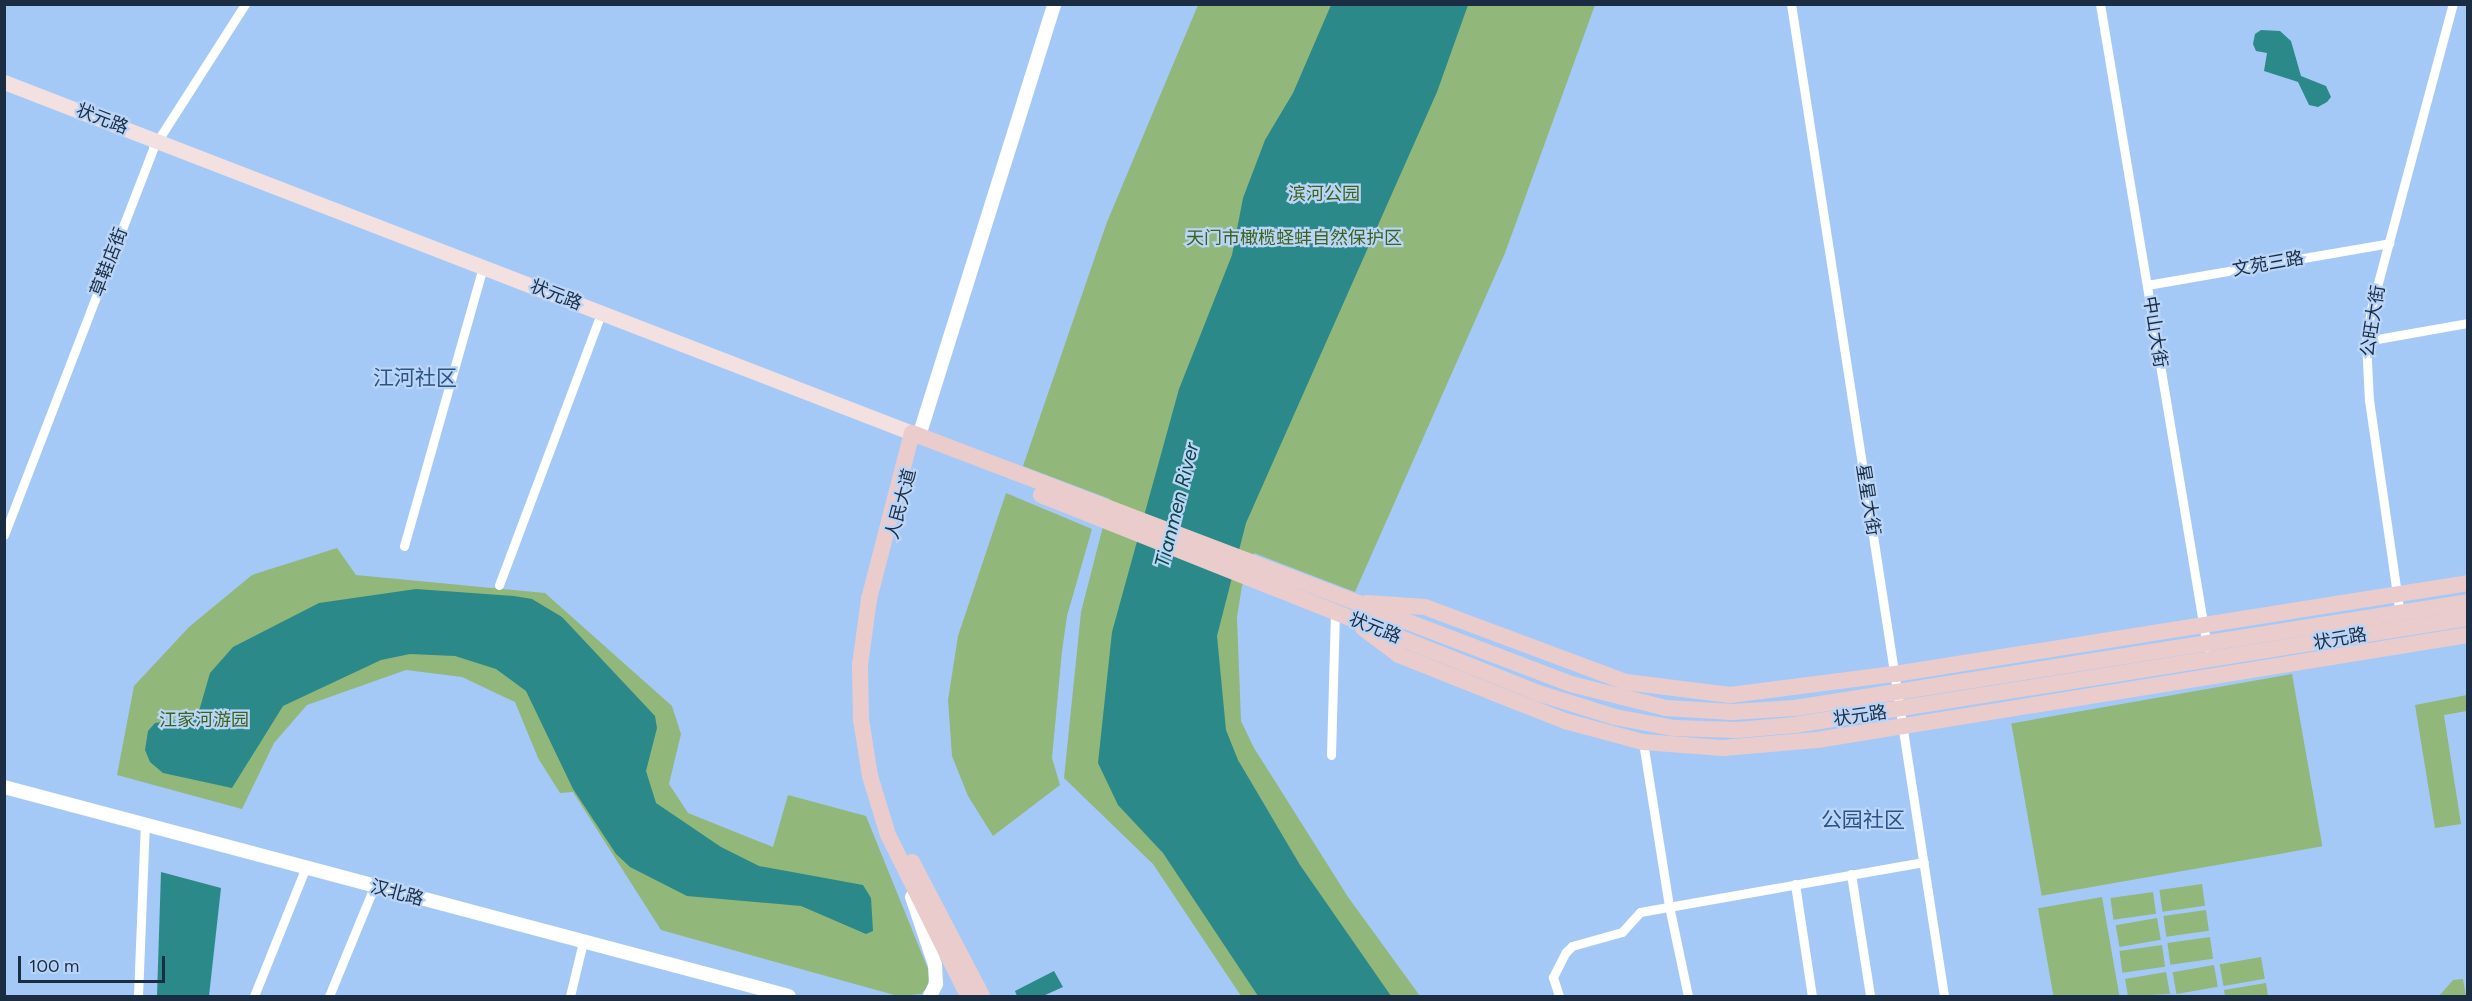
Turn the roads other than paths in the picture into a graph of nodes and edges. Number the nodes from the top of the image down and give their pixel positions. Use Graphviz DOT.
graph roads {
  1 [pos="245,4"];
  2 [pos="1046,4"];
  3 [pos="1054,4"];
  4 [pos="1791,4"];
  5 [pos="2100,4"];
  6 [pos="2453,4"];
  7 [pos="4,82"];
  8 [pos="4,92"];
  9 [pos="155,144"];
  10 [pos="2389,243"];
  11 [pos="481,270"];
  12 [pos="2147,285"];
  13 [pos="598,321"];
  14 [pos="2468,324"];
  15 [pos="2366,341"];
  16 [pos="914,439"];
  17 [pos="4,535"];
  18 [pos="404,546"];
  19 [pos="1274,579"];
  20 [pos="2468,584"];
  21 [pos="499,585"];
  22 [pos="2397,595"];
  23 [pos="2468,602"];
  24 [pos="1354,611"];
  25 [pos="1335,612"];
  26 [pos="2468,618"];
  27 [pos="2203,624"];
  28 [pos="2402,629"];
  29 [pos="2468,635"];
  30 [pos="2207,652"];
  31 [pos="1895,674"];
  32 [pos="1802,688"];
  33 [pos="1898,692"];
  34 [pos="1726,703"];
  35 [pos="1818,704"];
  36 [pos="1901,718"];
  37 [pos="1751,730"];
  38 [pos="1643,742"];
  39 [pos="1723,748"];
  40 [pos="1331,754"];
  41 [pos="4,787"];
  42 [pos="145,825"];
  43 [pos="899,861"];
  44 [pos="1924,862"];
  45 [pos="305,869"];
  46 [pos="1851,874"];
  47 [pos="1795,884"];
  48 [pos="374,887"];
  49 [pos="1669,906"];
  50 [pos="583,942"];
  51 [pos="770,994"];
  52 [pos="138,996"];
  53 [pos="254,996"];
  54 [pos="329,996"];
  55 [pos="570,996"];
  56 [pos="789,996"];
  57 [pos="930,996"];
  58 [pos="968,996"];
  59 [pos="982,996"];
  60 [pos="1559,996"];
  61 [pos="1688,996"];
  62 [pos="1812,996"];
  63 [pos="1870,996"];
  64 [pos="1944,996"];
  1 -- 9 [label="street, 草鞋店街"];
  2 -- 16 [label="main road, 人民大道"];
  3 -- 16 [label="main road, 人民大道"];
  4 -- 31 [label="street, 星星大街"];
  5 -- 12 [label="street, 中山大街"];
  6 -- 10 [label="street, 公旺大街"];
  7 -- 9 [label="main road, 状元路"];
  8 -- 9 [label="main road, 状元路"];
  9 -- 11 [label="main road, 状元路"];
  9 -- 17 [label="street, 草鞋店街"];
  10 -- 12 [label="street, 文苑三路"];
  10 -- 15 [label="street, 公旺大街"];
  11 -- 13 [label="main road, 状元路"];
  11 -- 16 [label="main road, 状元路"];
  11 -- 18 [label="street"];
  12 -- 27 [label="street, 中山大街"];
  13 -- 16 [label="main road, 状元路"];
  13 -- 21 [label="street"];
  14 -- 15 [label="street"];
  15 -- 22 [label="street, 公旺大街"];
  16 -- 19 [label="highway, 状元路"];
  16 -- 43 [label="highway, 人民大道"];
  16 -- 59 [label="highway, 人民大道"];
  19 -- 24 [label="highway, 状元路"];
  19 -- 25 [label="highway, 状元路"];
  20 -- 22 [label="highway"];
  22 -- 27 [label="highway"];
  22 -- 28 [label="street, 公旺大街"];
  23 -- 28 [label="highway, 状元路"];
  24 -- 25 [label="highway, 状元路"];
  24 -- 34 [label="highway, 状元路"];
  24 -- 37 [label="highway, 状元路"];
  24 -- 38 [label="highway"];
  25 -- 40 [label="street"];
  26 -- 28 [label="highway, 状元路"];
  27 -- 30 [label="street, 中山大街"];
  27 -- 31 [label="highway"];
  28 -- 29 [label="highway"];
  28 -- 30 [label="highway, 状元路"];
  28 -- 36 [label="highway"];
  30 -- 33 [label="highway, 状元路"];
  30 -- 36 [label="highway, 状元路"];
  31 -- 32 [label="highway"];
  31 -- 33 [label="street, 星星大街"];
  32 -- 34 [label="highway"];
  32 -- 35 [label="highway"];
  33 -- 35 [label="highway, 状元路"];
  33 -- 36 [label="street, 星星大街"];
  34 -- 35 [label="highway, 状元路"];
  36 -- 37 [label="highway, 状元路"];
  36 -- 39 [label="highway"];
  36 -- 44 [label="street, 星星大街"];
  37 -- 39 [label="highway"];
  38 -- 39 [label="highway"];
  38 -- 49 [label="street"];
  41 -- 42 [label="main road, 汉北路"];
  42 -- 45 [label="main road, 汉北路"];
  42 -- 52 [label="street"];
  43 -- 57 [label="main road"];
  43 -- 58 [label="highway, 人民大道"];
  44 -- 46 [label="street"];
  44 -- 64 [label="street, 星星大街"];
  45 -- 48 [label="main road, 汉北路"];
  45 -- 53 [label="street"];
  46 -- 47 [label="street"];
  46 -- 63 [label="street"];
  47 -- 49 [label="street"];
  47 -- 62 [label="street"];
  48 -- 50 [label="main road, 汉北路"];
  48 -- 54 [label="street"];
  49 -- 60 [label="street"];
  49 -- 61 [label="street"];
  50 -- 51 [label="main road, 汉北路"];
  50 -- 55 [label="street"];
  51 -- 56 [label="main road, 汉北路"];
}
